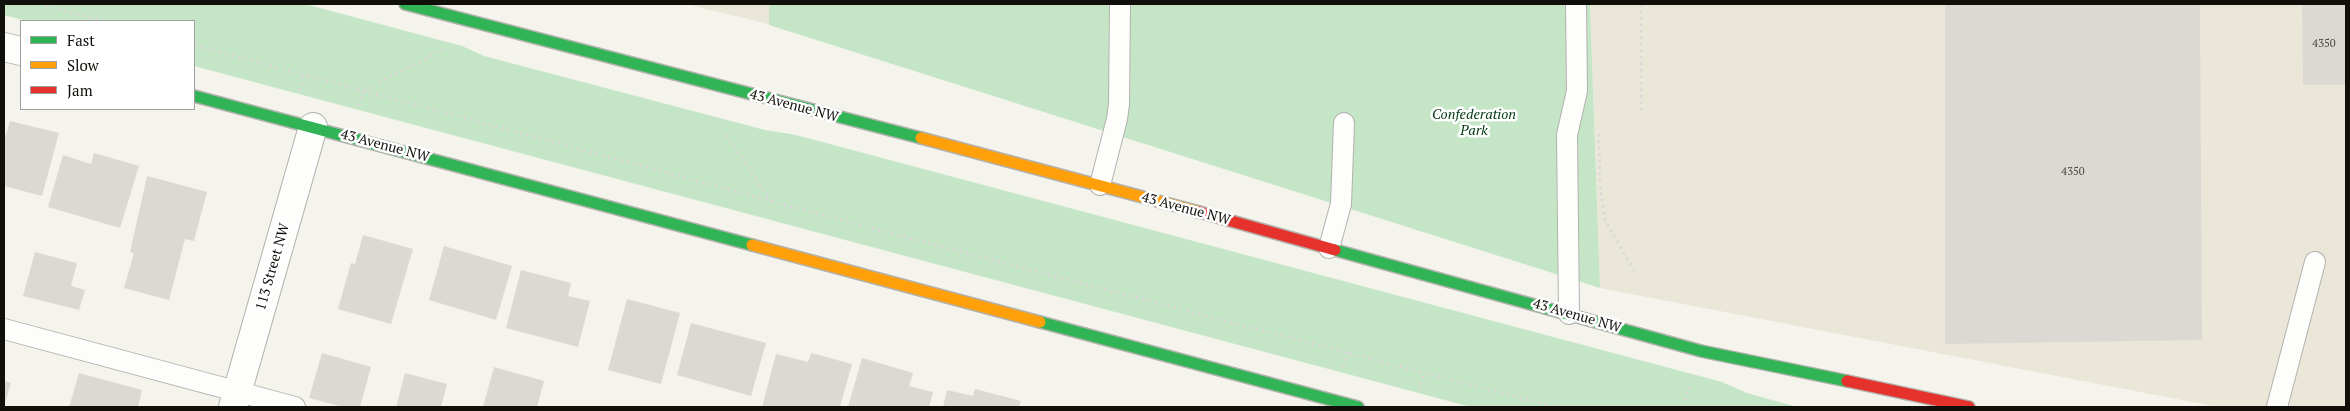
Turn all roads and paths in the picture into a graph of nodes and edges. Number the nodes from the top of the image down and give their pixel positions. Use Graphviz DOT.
graph roads {
  1 [pos="39,4"];
  2 [pos="405,4"];
  3 [pos="1120,4"];
  4 [pos="1576,4"];
  5 [pos="1641,4"];
  6 [pos="101,20"];
  7 [pos="195,45"];
  8 [pos="4,47"];
  9 [pos="446,48"];
  10 [pos="20,52"];
  11 [pos="304,74"];
  12 [pos="364,90"];
  13 [pos="298,92"];
  14 [pos="195,96"];
  15 [pos="359,108"];
  16 [pos="1641,114"];
  17 [pos="1344,123"];
  18 [pos="313,127"];
  19 [pos="1599,132"];
  20 [pos="726,134"];
  21 [pos="1100,185"];
  22 [pos="771,201"];
  23 [pos="1329,248"];
  24 [pos="2315,262"];
  25 [pos="1634,271"];
  26 [pos="1569,314"];
  27 [pos="4,329"];
  28 [pos="1347,352"];
  29 [pos="1343,367"];
  30 [pos="1424,373"];
  31 [pos="1692,380"];
  32 [pos="1419,391"];
  33 [pos="236,399"];
  34 [pos="295,407"];
  35 [pos="1358,407"];
  36 [pos="1555,407"];
  37 [pos="1683,407"];
  38 [pos="1968,407"];
  39 [pos="2276,407"];
  1 -- 6 [label="path"];
  2 -- 21 [label="street, 43 Avenue NW"];
  3 -- 21 [label="lane"];
  4 -- 26 [label="lane"];
  5 -- 16 [label="path"];
  7 -- 11 [label="path"];
  8 -- 10 [label="street"];
  9 -- 12 [label="path"];
  11 -- 12 [label="path"];
  11 -- 13 [label="path"];
  12 -- 15 [label="path"];
  12 -- 22 [label="path"];
  14 -- 18 [label="street, 43 Avenue NW"];
  17 -- 23 [label="lane"];
  18 -- 33 [label="street, 113 Street NW"];
  18 -- 35 [label="street, 43 Avenue NW"];
  19 -- 25 [label="path"];
  20 -- 22 [label="path"];
  21 -- 23 [label="street, 43 Avenue NW"];
  22 -- 28 [label="path"];
  23 -- 26 [label="street, 43 Avenue NW"];
  24 -- 39 [label="lane"];
  26 -- 38 [label="street, 43 Avenue NW"];
  27 -- 33 [label="lane"];
  28 -- 29 [label="path"];
  28 -- 30 [label="path"];
  30 -- 32 [label="path"];
  30 -- 36 [label="path"];
  31 -- 37 [label="path"];
  33 -- 34 [label="lane"];
}
